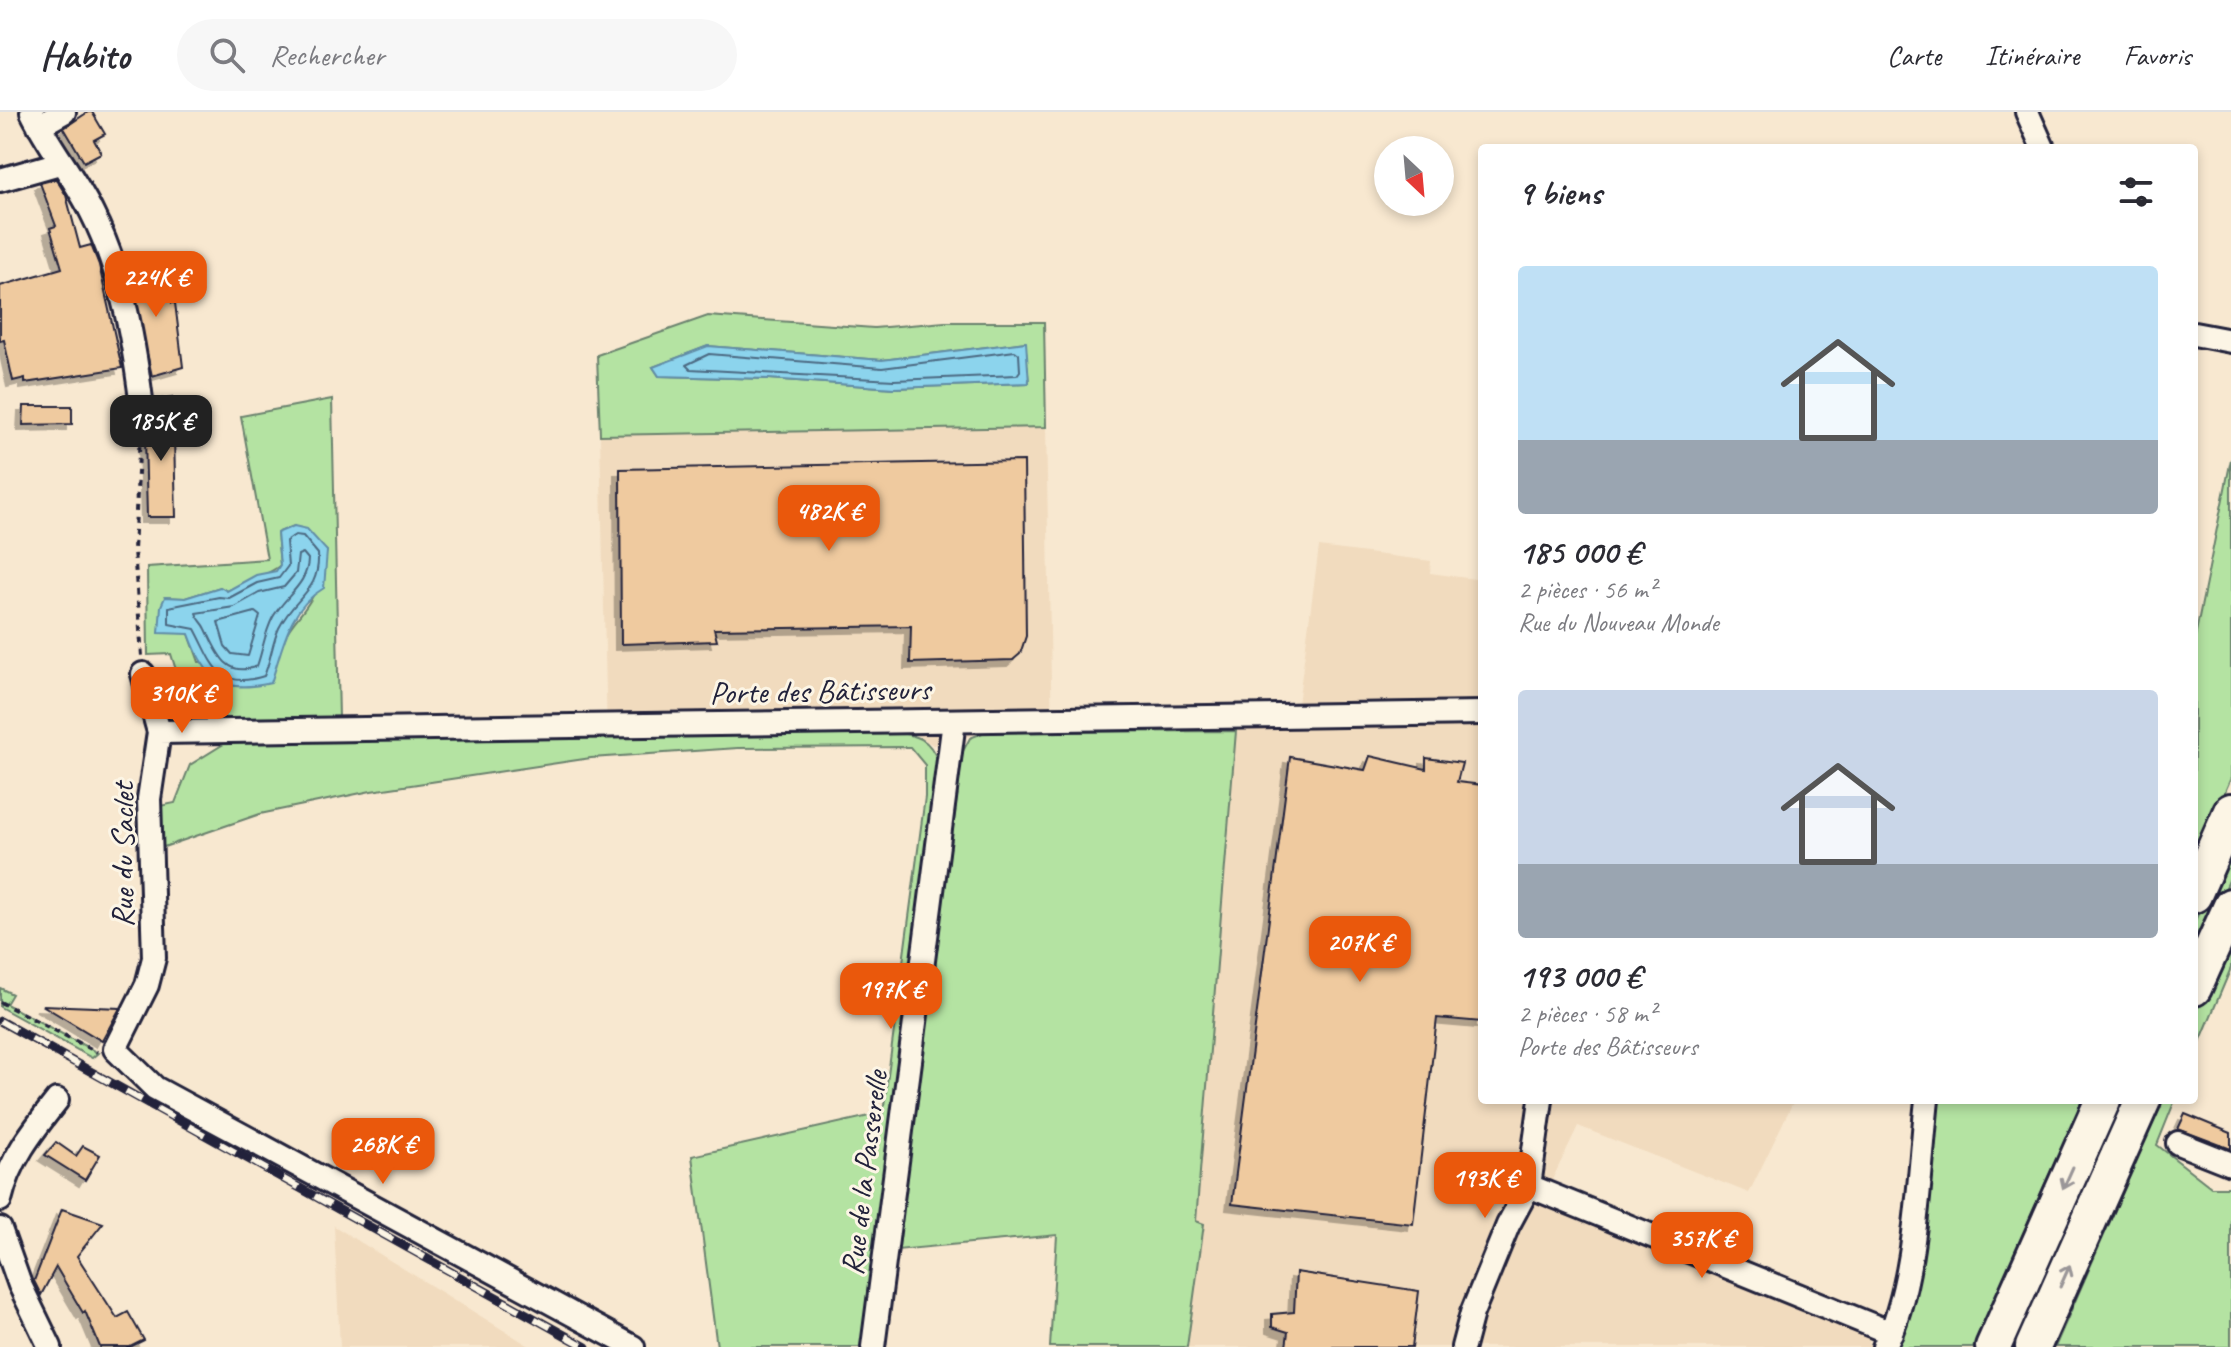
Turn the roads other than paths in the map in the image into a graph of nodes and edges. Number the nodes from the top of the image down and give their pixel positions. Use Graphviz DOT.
graph roads {
  1 [pos="64,112"];
  2 [pos="2027,112"];
  3 [pos="35,119"];
  4 [pos="2041,144"];
  5 [pos="60,163"];
  6 [pos="0,180"];
  7 [pos="2198,335"];
  8 [pos="2231,341"];
  9 [pos="143,416"];
  10 [pos="143,674"];
  11 [pos="1478,713"];
  12 [pos="954,721"];
  13 [pos="159,732"];
  14 [pos="2231,811"];
  15 [pos="2198,886"];
  16 [pos="2231,906"];
  17 [pos="2198,979"];
  18 [pos="57,1100"];
  19 [pos="1540,1104"];
  20 [pos="1927,1104"];
  21 [pos="2101,1104"];
  22 [pos="2138,1110"];
  23 [pos="2178,1143"];
  24 [pos="2231,1164"];
  25 [pos="1529,1186"];
  26 [pos="0,1200"];
  27 [pos="0,1229"];
  28 [pos="1888,1340"];
  29 [pos="50,1347"];
  30 [pos="633,1347"];
  31 [pos="873,1347"];
  32 [pos="1463,1347"];
  33 [pos="1993,1347"];
  34 [pos="2033,1347"];
  1 -- 3 [label="street"];
  2 -- 4 [label="street"];
  3 -- 5 [label="street"];
  5 -- 6 [label="street"];
  5 -- 9 [label="street"];
  7 -- 8 [label="street"];
  10 -- 13 [label="street, Rue du Saclet"];
  11 -- 12 [label="street, Porte des Bâtisseurs"];
  12 -- 13 [label="street, Porte des Bâtisseurs"];
  12 -- 31 [label="street, Rue de la Passerelle"];
  13 -- 30 [label="street, Rue du Saclet"];
  14 -- 15 [label="highway"];
  16 -- 17 [label="highway"];
  18 -- 26 [label="street"];
  19 -- 25 [label="street"];
  20 -- 28 [label="street"];
  21 -- 33 [label="highway, one-way"];
  34 -- 22 [label="highway, one-way"];
  23 -- 24 [label="street"];
  25 -- 28 [label="street"];
  25 -- 32 [label="street"];
  27 -- 29 [label="street"];
}
